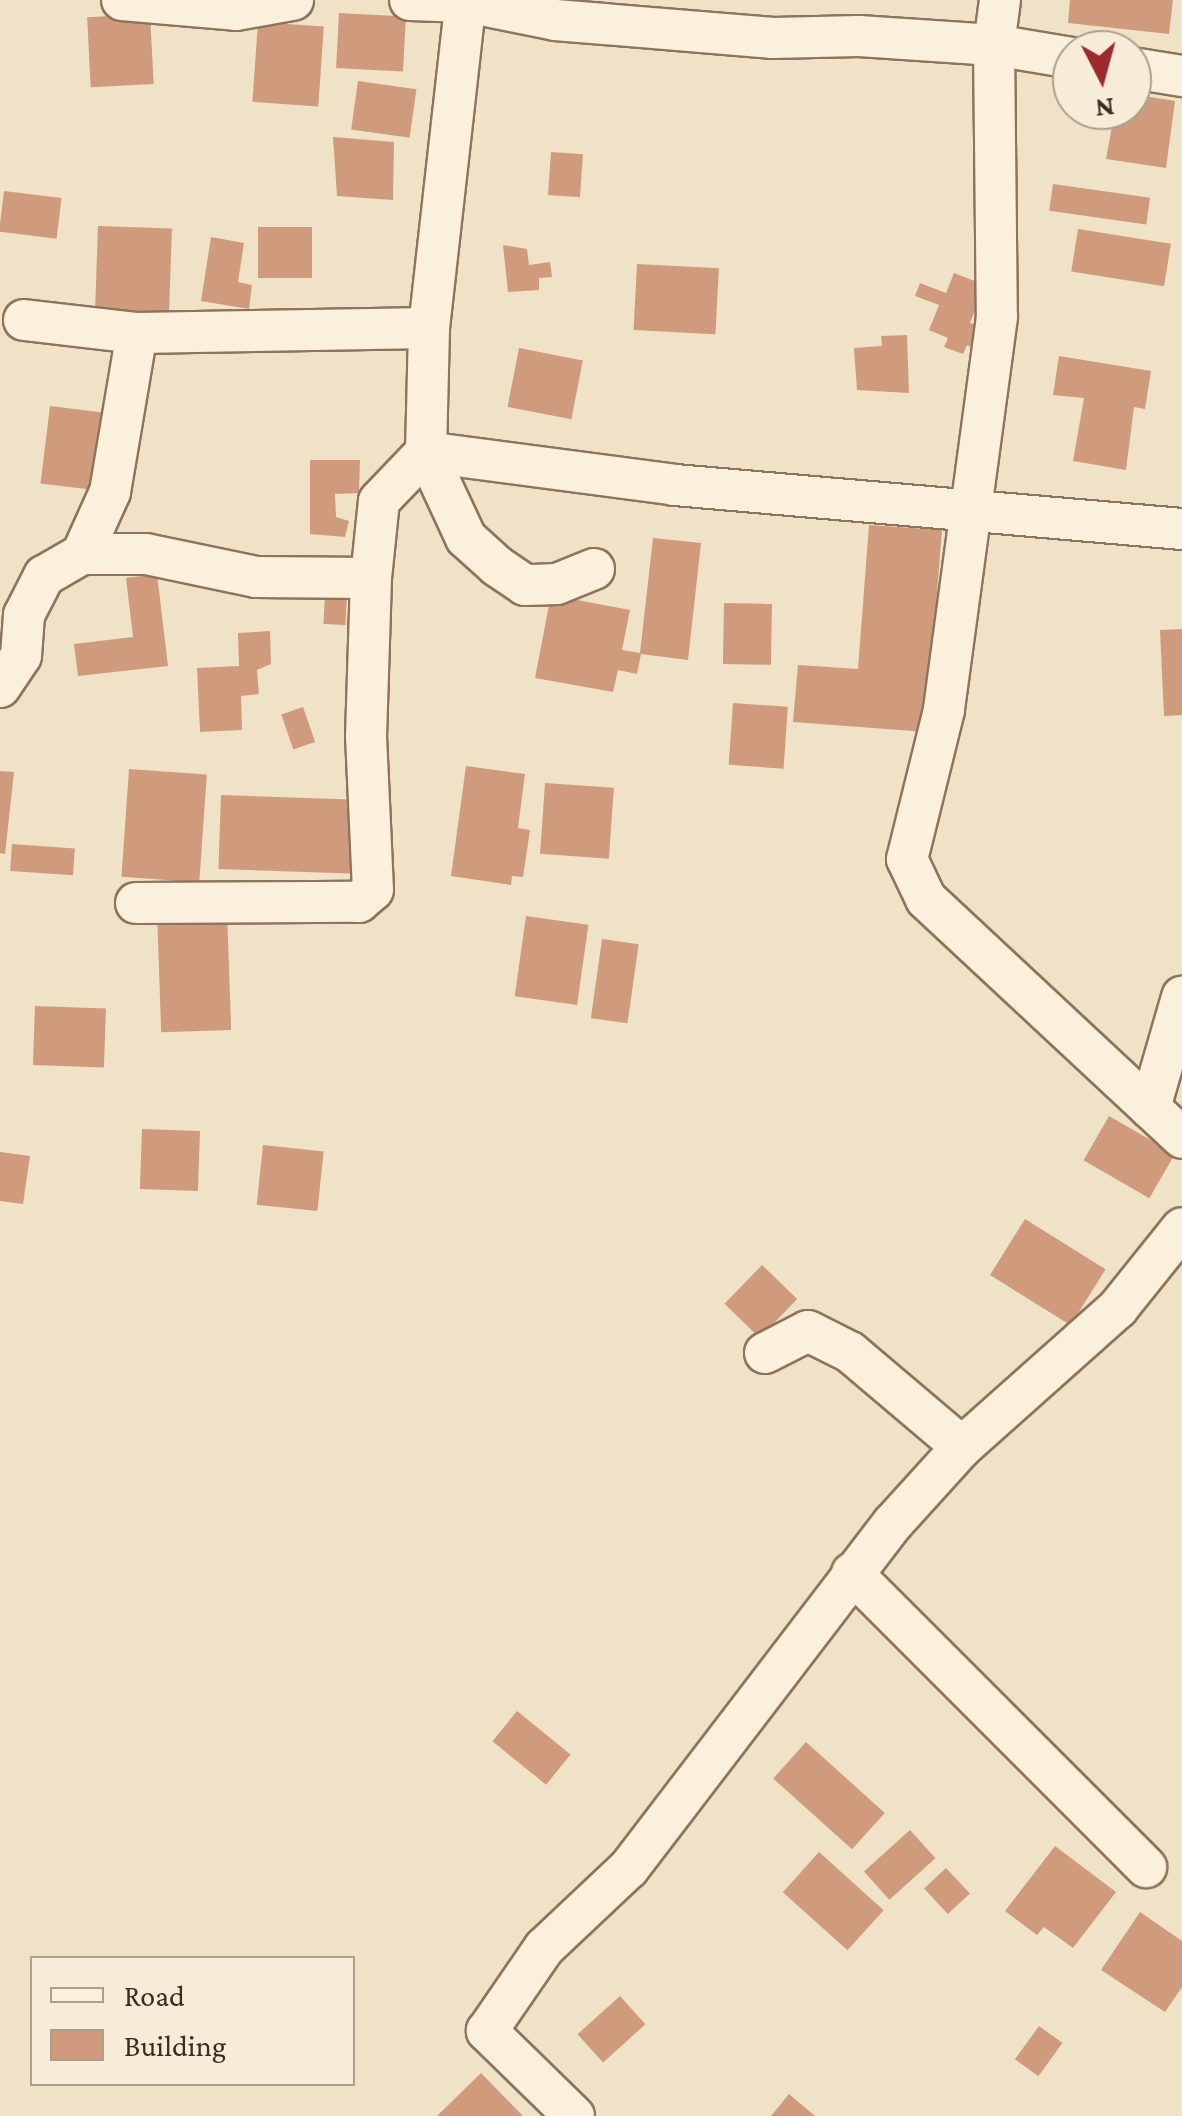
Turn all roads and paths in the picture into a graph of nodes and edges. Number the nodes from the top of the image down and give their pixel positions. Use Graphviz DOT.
graph roads {
  1 [pos="122,0"];
  2 [pos="293,0"];
  3 [pos="410,0"];
  4 [pos="1000,0"];
  5 [pos="466,1"];
  6 [pos="994,45"];
  7 [pos="1052,55"];
  8 [pos="1152,71"];
  9 [pos="1182,76"];
  10 [pos="24,320"];
  11 [pos="429,328"];
  12 [pos="137,333"];
  13 [pos="426,452"];
  14 [pos="968,513"];
  15 [pos="1182,530"];
  16 [pos="82,554"];
  17 [pos="594,569"];
  18 [pos="371,578"];
  19 [pos="0,687"];
  20 [pos="136,902"];
  21 [pos="1182,997"];
  22 [pos="1150,1108"];
  23 [pos="1182,1138"];
  24 [pos="1182,1228"];
  25 [pos="766,1353"];
  26 [pos="962,1447"];
  27 [pos="852,1572"];
  28 [pos="1146,1867"];
  29 [pos="574,2116"];
  1 -- 2 [label="street"];
  3 -- 5 [label="street"];
  4 -- 6 [label="street"];
  5 -- 6 [label="street"];
  5 -- 11 [label="street"];
  6 -- 7 [label="street"];
  6 -- 14 [label="street"];
  8 -- 9 [label="street"];
  10 -- 12 [label="street"];
  11 -- 12 [label="street"];
  11 -- 13 [label="street"];
  12 -- 16 [label="street"];
  13 -- 14 [label="street"];
  13 -- 17 [label="street"];
  13 -- 18 [label="street"];
  14 -- 15 [label="street"];
  14 -- 22 [label="street"];
  16 -- 18 [label="street"];
  16 -- 19 [label="street"];
  18 -- 20 [label="street"];
  21 -- 22 [label="street"];
  22 -- 23 [label="street"];
  24 -- 26 [label="street"];
  25 -- 26 [label="street"];
  26 -- 27 [label="street"];
  27 -- 28 [label="street"];
  27 -- 29 [label="street"];
}
